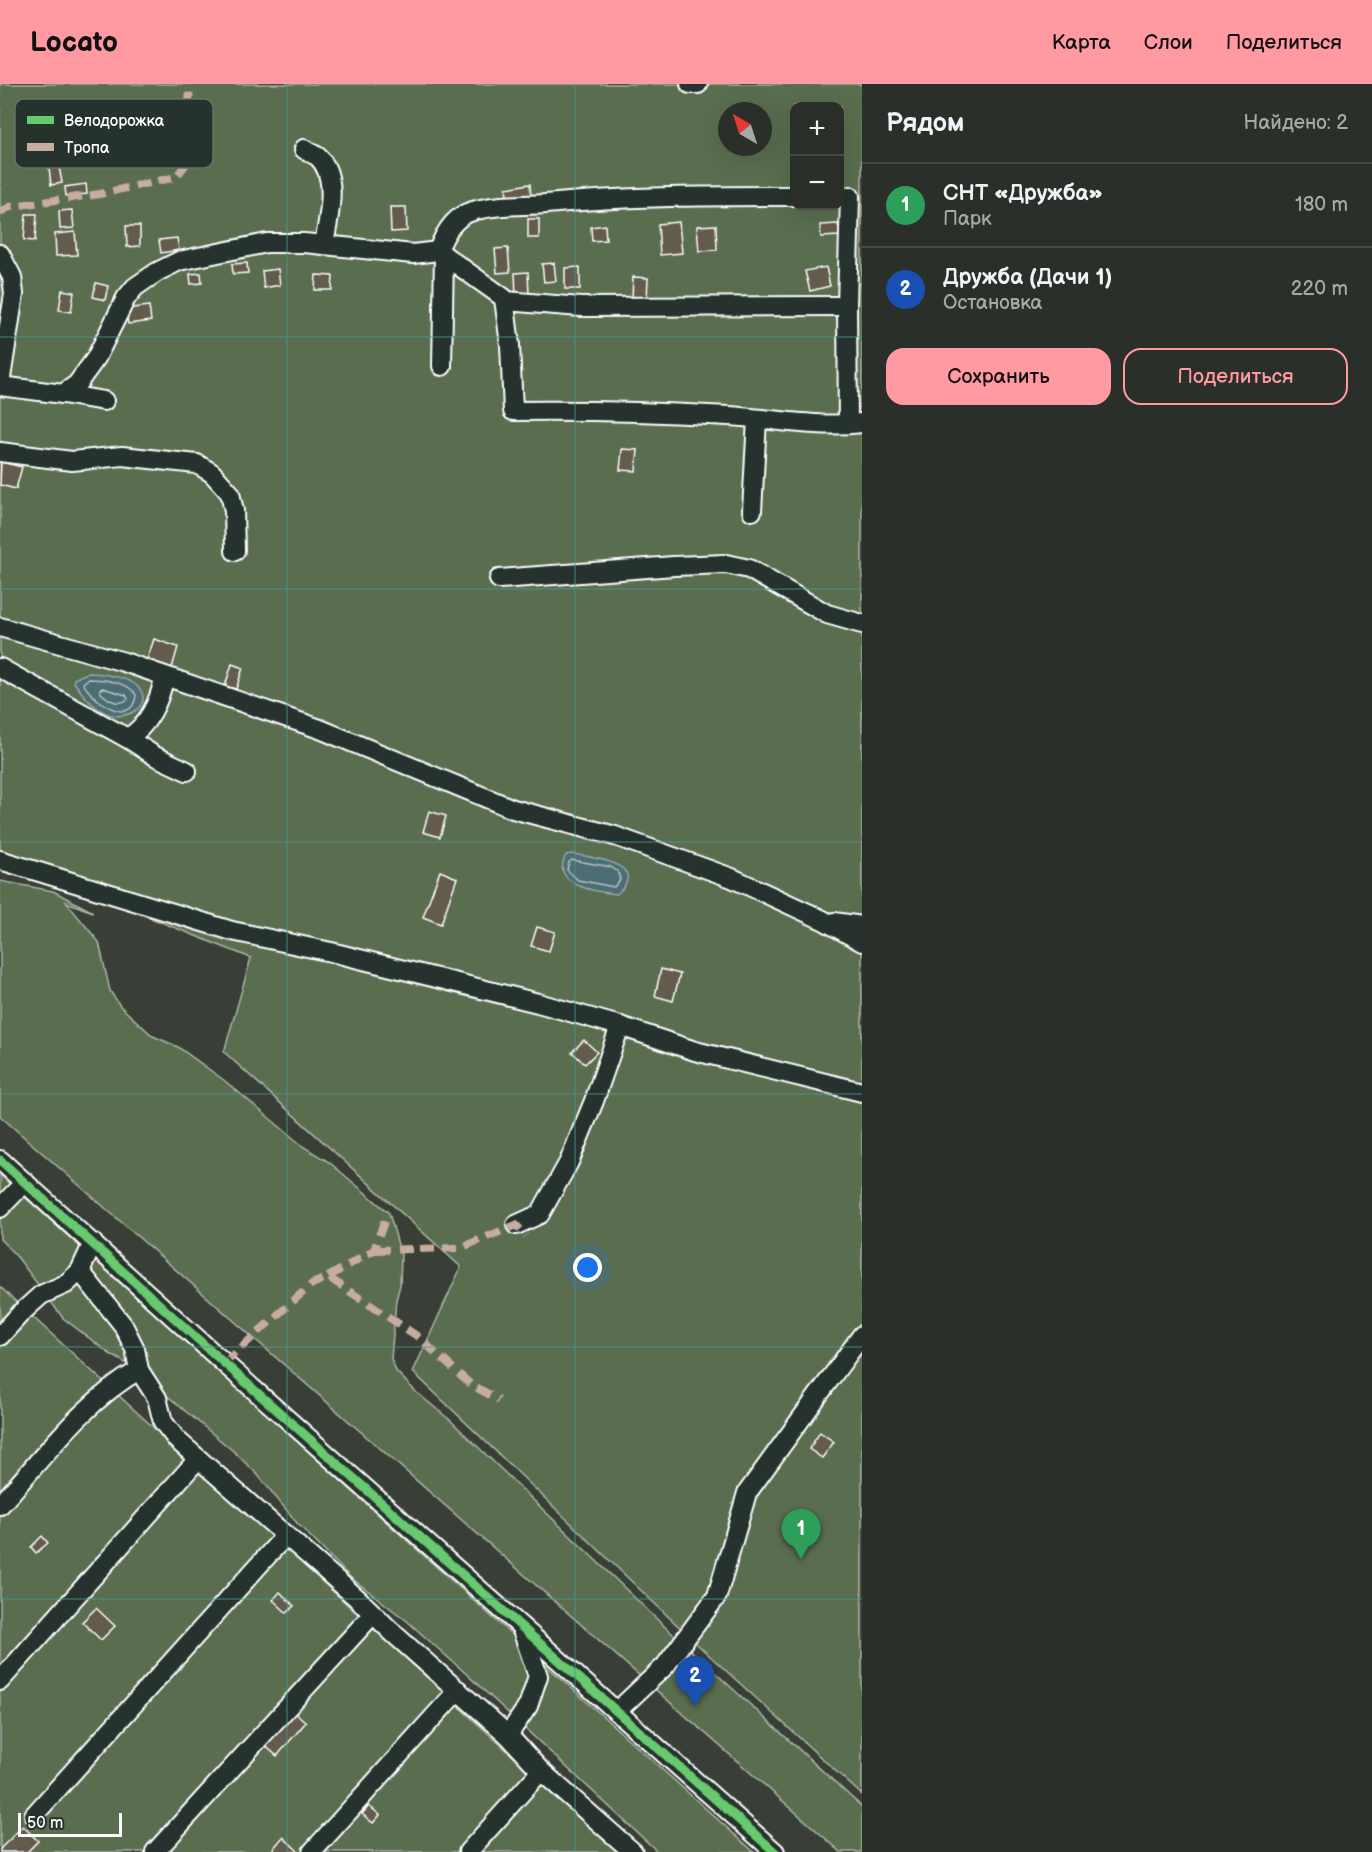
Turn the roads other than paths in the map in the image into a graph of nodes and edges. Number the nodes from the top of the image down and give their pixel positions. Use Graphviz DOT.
graph roads {
  1 [pos="690,84"];
  2 [pos="698,84"];
  3 [pos="304,149"];
  4 [pos="790,196"];
  5 [pos="850,196"];
  6 [pos="324,245"];
  7 [pos="441,253"];
  8 [pos="0,254"];
  9 [pos="505,301"];
  10 [pos="847,306"];
  11 [pos="442,366"];
  12 [pos="0,385"];
  13 [pos="63,394"];
  14 [pos="104,401"];
  15 [pos="757,418"];
  16 [pos="855,424"];
  17 [pos="0,452"];
  18 [pos="752,510"];
  19 [pos="236,550"];
  20 [pos="499,579"];
  21 [pos="862,624"];
  22 [pos="0,627"];
  23 [pos="0,668"];
  24 [pos="164,678"];
  25 [pos="127,738"];
  26 [pos="187,771"];
  27 [pos="0,860"];
  28 [pos="823,920"];
  29 [pos="862,926"];
  30 [pos="862,942"];
  31 [pos="620,1026"];
  32 [pos="862,1092"];
  33 [pos="0,1161"];
  34 [pos="25,1182"];
  35 [pos="0,1208"];
  36 [pos="516,1225"];
  37 [pos="93,1243"];
  38 [pos="80,1271"];
  39 [pos="862,1335"];
  40 [pos="0,1336"];
  41 [pos="139,1370"];
  42 [pos="198,1459"];
  43 [pos="0,1505"];
  44 [pos="285,1536"];
  45 [pos="373,1614"];
  46 [pos="521,1625"];
  47 [pos="0,1681"];
  48 [pos="458,1690"];
  49 [pos="617,1710"];
  50 [pos="508,1735"];
  51 [pos="541,1771"];
  52 [pos="34,1815"];
  53 [pos="628,1850"];
  54 [pos="155,1852"];
  55 [pos="312,1852"];
  56 [pos="468,1852"];
  57 [pos="775,1852"];
  1 -- 2 [label="street"];
  3 -- 6 [label="street"];
  4 -- 7 [label="street"];
  5 -- 10 [label="street"];
  6 -- 7 [label="street"];
  6 -- 13 [label="street"];
  7 -- 9 [label="street"];
  7 -- 11 [label="street"];
  8 -- 12 [label="street"];
  9 -- 10 [label="street"];
  9 -- 15 [label="street"];
  10 -- 16 [label="street"];
  12 -- 13 [label="street"];
  13 -- 14 [label="street"];
  15 -- 16 [label="street"];
  15 -- 18 [label="street"];
  17 -- 19 [label="street"];
  20 -- 21 [label="street"];
  22 -- 24 [label="street"];
  23 -- 25 [label="street"];
  24 -- 25 [label="street"];
  24 -- 28 [label="street"];
  25 -- 26 [label="street"];
  27 -- 31 [label="street"];
  28 -- 29 [label="street"];
  28 -- 30 [label="street"];
  31 -- 32 [label="street"];
  31 -- 36 [label="street"];
  33 -- 34 [label="street"];
  34 -- 35 [label="street"];
  34 -- 37 [label="street"];
  37 -- 38 [label="street"];
  37 -- 46 [label="street"];
  38 -- 40 [label="street"];
  38 -- 41 [label="street"];
  39 -- 49 [label="street"];
  41 -- 42 [label="street"];
  41 -- 43 [label="street"];
  42 -- 44 [label="street"];
  42 -- 47 [label="street"];
  44 -- 45 [label="street"];
  44 -- 52 [label="street"];
  45 -- 48 [label="street"];
  45 -- 54 [label="street"];
  46 -- 49 [label="street"];
  46 -- 50 [label="street"];
  48 -- 50 [label="street"];
  48 -- 55 [label="street"];
  49 -- 57 [label="street"];
  50 -- 51 [label="street"];
  51 -- 53 [label="street"];
  51 -- 56 [label="street"];
}
